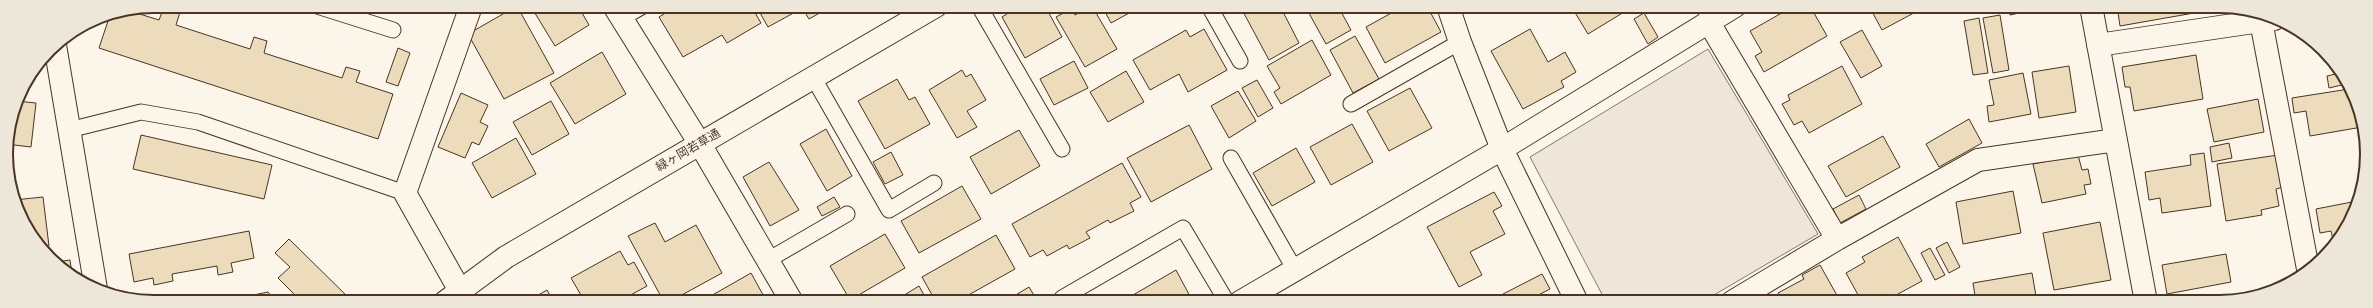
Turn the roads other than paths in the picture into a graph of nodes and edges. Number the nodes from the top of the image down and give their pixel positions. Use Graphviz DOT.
graph roads {
  1 [pos="339,13"];
  2 [pos="469,13"];
  3 [pos="619,13"];
  4 [pos="924,13"];
  5 [pos="983,13"];
  6 [pos="1213,13"];
  7 [pos="1450,13"];
  8 [pos="1722,13"];
  9 [pos="2092,13"];
  10 [pos="2265,20"];
  11 [pos="1708,21"];
  12 [pos="2268,22"];
  13 [pos="393,30"];
  14 [pos="1460,42"];
  15 [pos="2098,45"];
  16 [pos="56,52"];
  17 [pos="1240,61"];
  18 [pos="814,77"];
  19 [pos="1351,104"];
  20 [pos="69,130"];
  21 [pos="2116,140"];
  22 [pos="700,144"];
  23 [pos="1062,149"];
  24 [pos="1502,149"];
  25 [pos="1231,158"];
  26 [pos="934,183"];
  27 [pos="405,193"];
  28 [pos="847,214"];
  29 [pos="1837,239"];
  30 [pos="768,260"];
  31 [pos="2307,264"];
  32 [pos="1295,270"];
  33 [pos="95,281"];
  34 [pos="452,295"];
  35 [pos="453,295"];
  36 [pos="788,295"];
  37 [pos="1067,295"];
  38 [pos="1223,295"];
  39 [pos="1252,295"];
  40 [pos="1574,295"];
  41 [pos="1744,295"];
  42 [pos="2145,295"];
  1 -- 13 [label="lane"];
  2 -- 27 [label="street"];
  3 -- 22 [label="street"];
  4 -- 18 [label="street, 緑ヶ岡若草通"];
  5 -- 23 [label="lane"];
  6 -- 17 [label="lane"];
  7 -- 14 [label="street"];
  8 -- 11 [label="street"];
  9 -- 15 [label="street"];
  10 -- 15 [label="street"];
  11 -- 24 [label="street"];
  11 -- 29 [label="street"];
  12 -- 31 [label="street"];
  14 -- 19 [label="lane"];
  14 -- 24 [label="street"];
  15 -- 21 [label="street"];
  16 -- 20 [label="street"];
  18 -- 22 [label="street, 緑ヶ岡若草通"];
  18 -- 26 [label="lane"];
  20 -- 27 [label="lane"];
  20 -- 33 [label="street"];
  21 -- 29 [label="street"];
  21 -- 42 [label="street"];
  22 -- 30 [label="street"];
  22 -- 35 [label="street, 緑ヶ岡若草通"];
  24 -- 32 [label="street"];
  24 -- 40 [label="street"];
  25 -- 32 [label="lane"];
  27 -- 34 [label="street"];
  28 -- 30 [label="lane"];
  29 -- 41 [label="street"];
  30 -- 36 [label="street"];
  32 -- 39 [label="street"];
  37 -- 38 [label="lane"];
}
